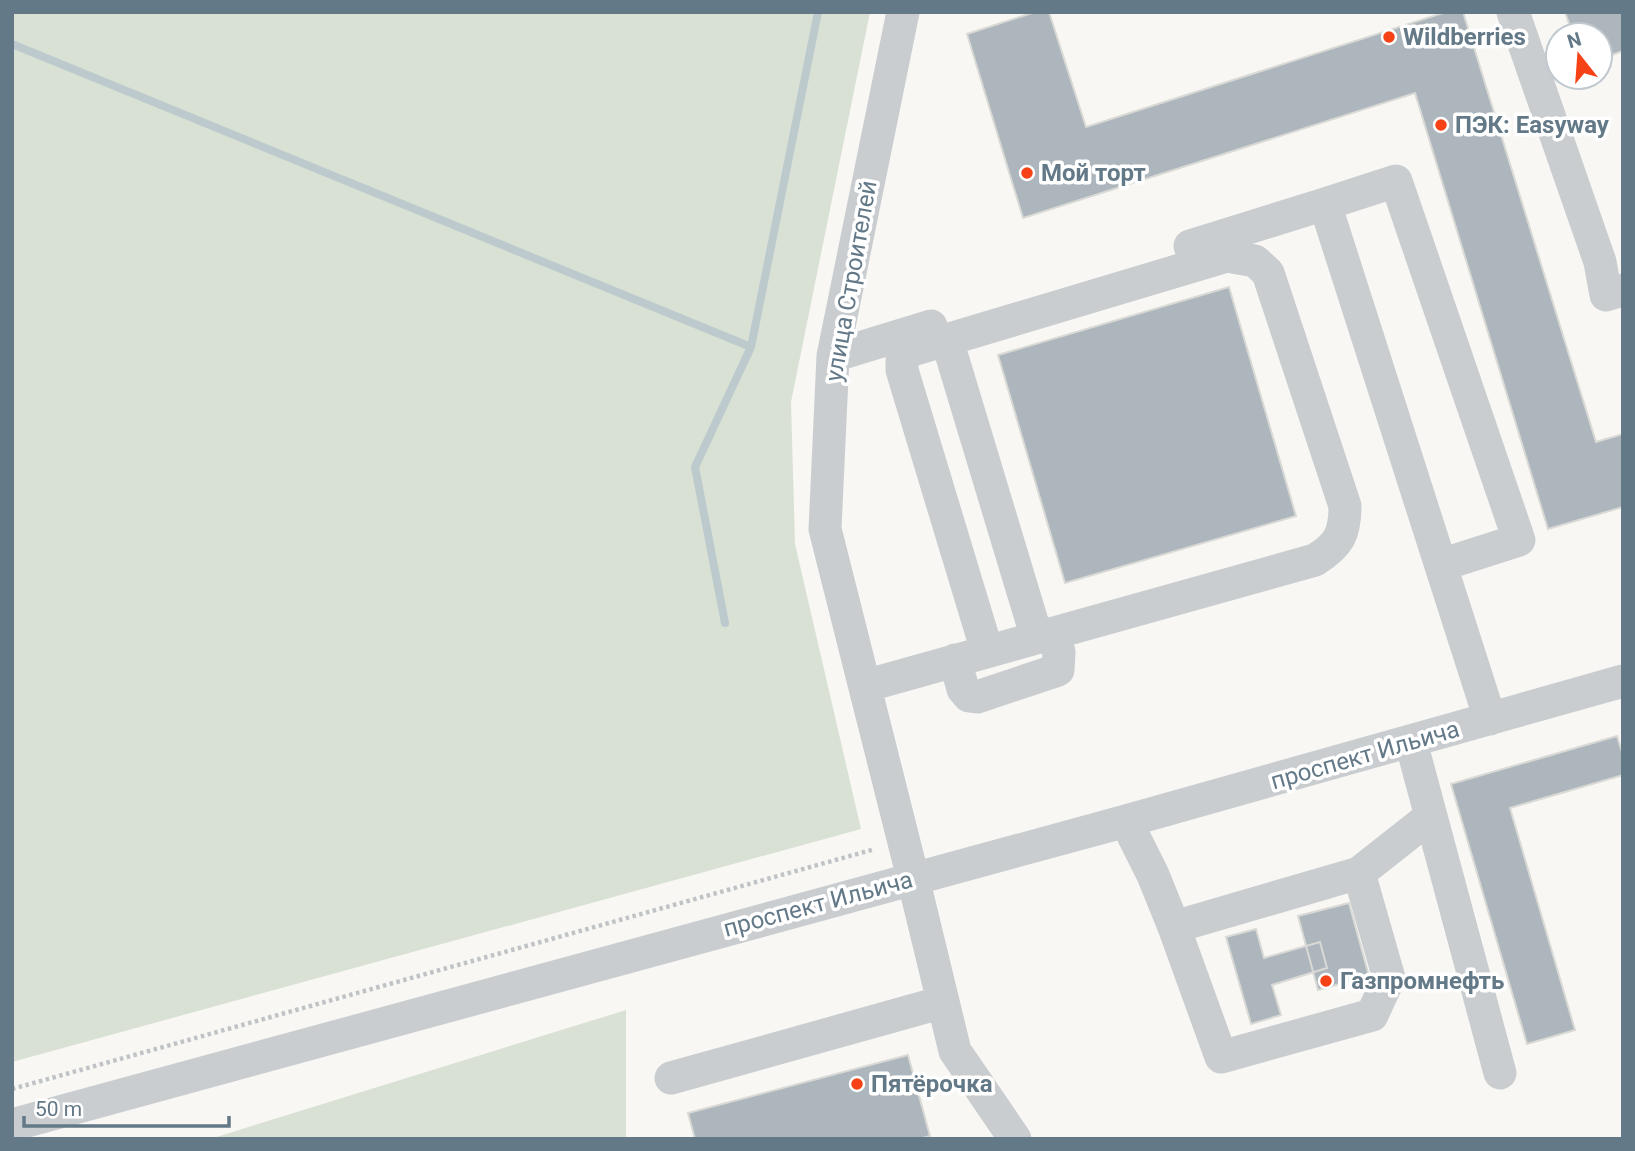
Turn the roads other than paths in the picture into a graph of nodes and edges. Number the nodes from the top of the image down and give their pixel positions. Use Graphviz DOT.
graph roads {
  1 [pos="903,12"];
  2 [pos="1513,12"];
  3 [pos="1325,204"];
  4 [pos="1623,290"];
  5 [pos="947,340"];
  6 [pos="833,356"];
  7 [pos="1441,565"];
  8 [pos="1045,635"];
  9 [pos="986,652"];
  10 [pos="955,660"];
  11 [pos="1623,681"];
  12 [pos="865,686"];
  13 [pos="1490,719"];
  14 [pos="1411,742"];
  15 [pos="1430,817"];
  16 [pos="1126,821"];
  17 [pos="1359,873"];
  18 [pos="913,878"];
  19 [pos="1174,927"];
  20 [pos="943,1002"];
  21 [pos="1500,1073"];
  22 [pos="671,1079"];
  23 [pos="12,1125"];
  24 [pos="1015,1139"];
  1 -- 6 [label="street, улица Строителей"];
  2 -- 4 [label="street"];
  3 -- 6 [label="street"];
  3 -- 7 [label="street"];
  3 -- 7 [label="street"];
  5 -- 8 [label="street"];
  5 -- 8 [label="street"];
  5 -- 9 [label="street"];
  6 -- 12 [label="street, улица Строителей"];
  7 -- 13 [label="street"];
  8 -- 9 [label="street"];
  8 -- 10 [label="street"];
  9 -- 10 [label="street"];
  10 -- 12 [label="street"];
  11 -- 13 [label="street, проспект Ильича"];
  12 -- 18 [label="street, улица Строителей"];
  13 -- 14 [label="street, проспект Ильича"];
  14 -- 15 [label="street"];
  14 -- 16 [label="street, проспект Ильича"];
  15 -- 17 [label="street"];
  15 -- 21 [label="street"];
  16 -- 18 [label="street, проспект Ильича"];
  16 -- 19 [label="street"];
  17 -- 19 [label="street"];
  17 -- 19 [label="street"];
  18 -- 20 [label="street, улица Строителей"];
  18 -- 23 [label="street, проспект Ильича"];
  20 -- 22 [label="street"];
  20 -- 24 [label="street, улица Строителей"];
}
